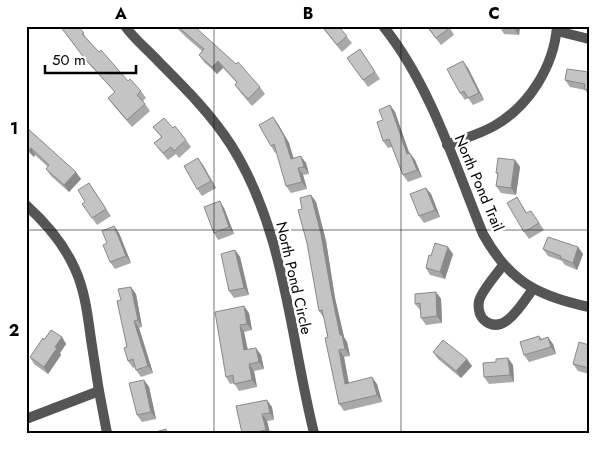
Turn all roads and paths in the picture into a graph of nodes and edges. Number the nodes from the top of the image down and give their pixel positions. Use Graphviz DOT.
graph roads {
  1 [pos="125,26"];
  2 [pos="383,26"];
  3 [pos="557,29"];
  4 [pos="589,38"];
  5 [pos="447,145"];
  6 [pos="26,205"];
  7 [pos="503,265"];
  8 [pos="532,289"];
  9 [pos="589,307"];
  10 [pos="99,391"];
  11 [pos="26,419"];
  12 [pos="107,433"];
  13 [pos="314,433"];
  1 -- 13 [label="street, North Pond Circle"];
  2 -- 5 [label="street, North Pond Trail"];
  3 -- 4 [label="street"];
  3 -- 5 [label="street"];
  5 -- 7 [label="street, North Pond Trail"];
  6 -- 10 [label="street"];
  7 -- 8 [label="street, North Pond Trail"];
  7 -- 8 [label="street"];
  8 -- 9 [label="street, North Pond Trail"];
  10 -- 11 [label="street"];
  10 -- 12 [label="street"];
}
